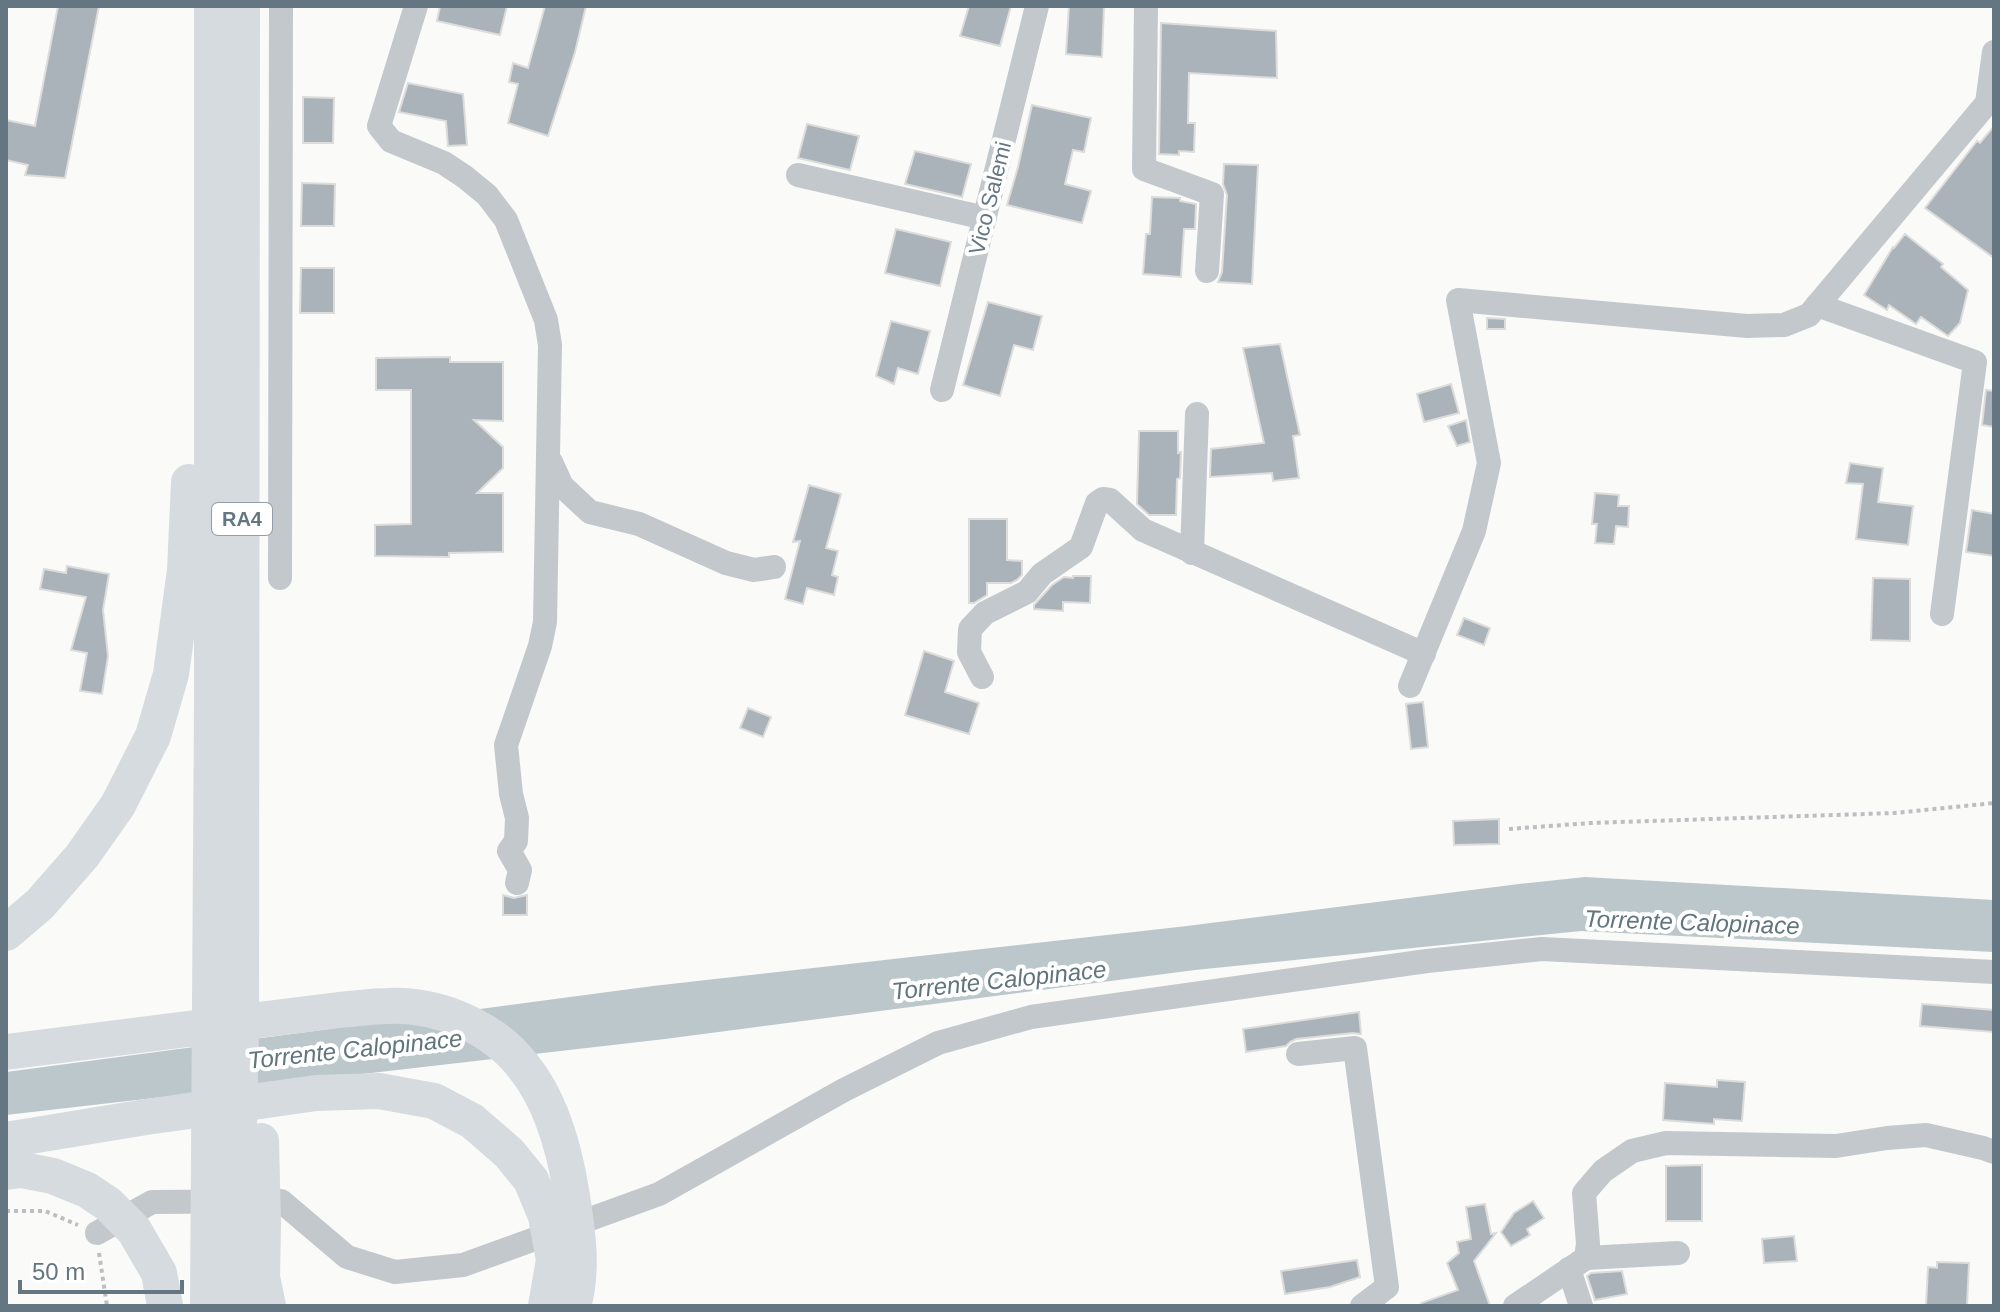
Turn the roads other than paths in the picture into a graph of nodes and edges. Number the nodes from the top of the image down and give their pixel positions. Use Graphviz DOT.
graph roads {
  1 [pos="212,6"];
  2 [pos="242,6"];
  3 [pos="281,6"];
  4 [pos="416,6"];
  5 [pos="1037,6"];
  6 [pos="1146,6"];
  7 [pos="1994,52"];
  8 [pos="798,175"];
  9 [pos="985,218"];
  10 [pos="1207,271"];
  11 [pos="212,294"];
  12 [pos="1817,305"];
  13 [pos="942,390"];
  14 [pos="1197,414"];
  15 [pos="549,456"];
  16 [pos="1192,553"];
  17 [pos="774,567"];
  18 [pos="280,578"];
  19 [pos="1942,614"];
  20 [pos="1424,654"];
  21 [pos="982,677"];
  22 [pos="1410,686"];
  23 [pos="517,883"];
  24 [pos="6,933"];
  25 [pos="1994,972"];
  26 [pos="6,1052"];
  27 [pos="1298,1054"];
  28 [pos="1994,1152"];
  29 [pos="11,1161"];
  30 [pos="236,1222"];
  31 [pos="97,1233"];
  32 [pos="1678,1253"];
  33 [pos="1577,1263"];
  34 [pos="165,1306"];
  35 [pos="208,1306"];
  36 [pos="232,1306"];
  37 [pos="268,1306"];
  38 [pos="546,1306"];
  39 [pos="573,1306"];
  40 [pos="1362,1306"];
  41 [pos="1515,1306"];
  42 [pos="1581,1306"];
  1 -- 11 [label="highway, RA4"];
  2 -- 30 [label="highway, RA4"];
  3 -- 18 [label="street"];
  4 -- 15 [label="street"];
  5 -- 9 [label="street, Vico Salemi"];
  6 -- 10 [label="street"];
  7 -- 12 [label="street"];
  8 -- 9 [label="street"];
  9 -- 13 [label="street, Vico Salemi"];
  11 -- 24 [label="highway"];
  11 -- 30 [label="highway, RA4"];
  12 -- 19 [label="street"];
  12 -- 20 [label="street"];
  14 -- 16 [label="street"];
  15 -- 17 [label="street"];
  15 -- 23 [label="street"];
  16 -- 20 [label="street"];
  16 -- 21 [label="street"];
  20 -- 22 [label="street"];
  25 -- 31 [label="street"];
  26 -- 39 [label="highway"];
  27 -- 40 [label="street"];
  28 -- 33 [label="street"];
  29 -- 34 [label="highway"];
  29 -- 38 [label="highway"];
  30 -- 35 [label="highway, RA4"];
  30 -- 36 [label="highway, RA4"];
  30 -- 37 [label="highway"];
  32 -- 33 [label="street"];
  33 -- 41 [label="street"];
  33 -- 42 [label="street"];
}
